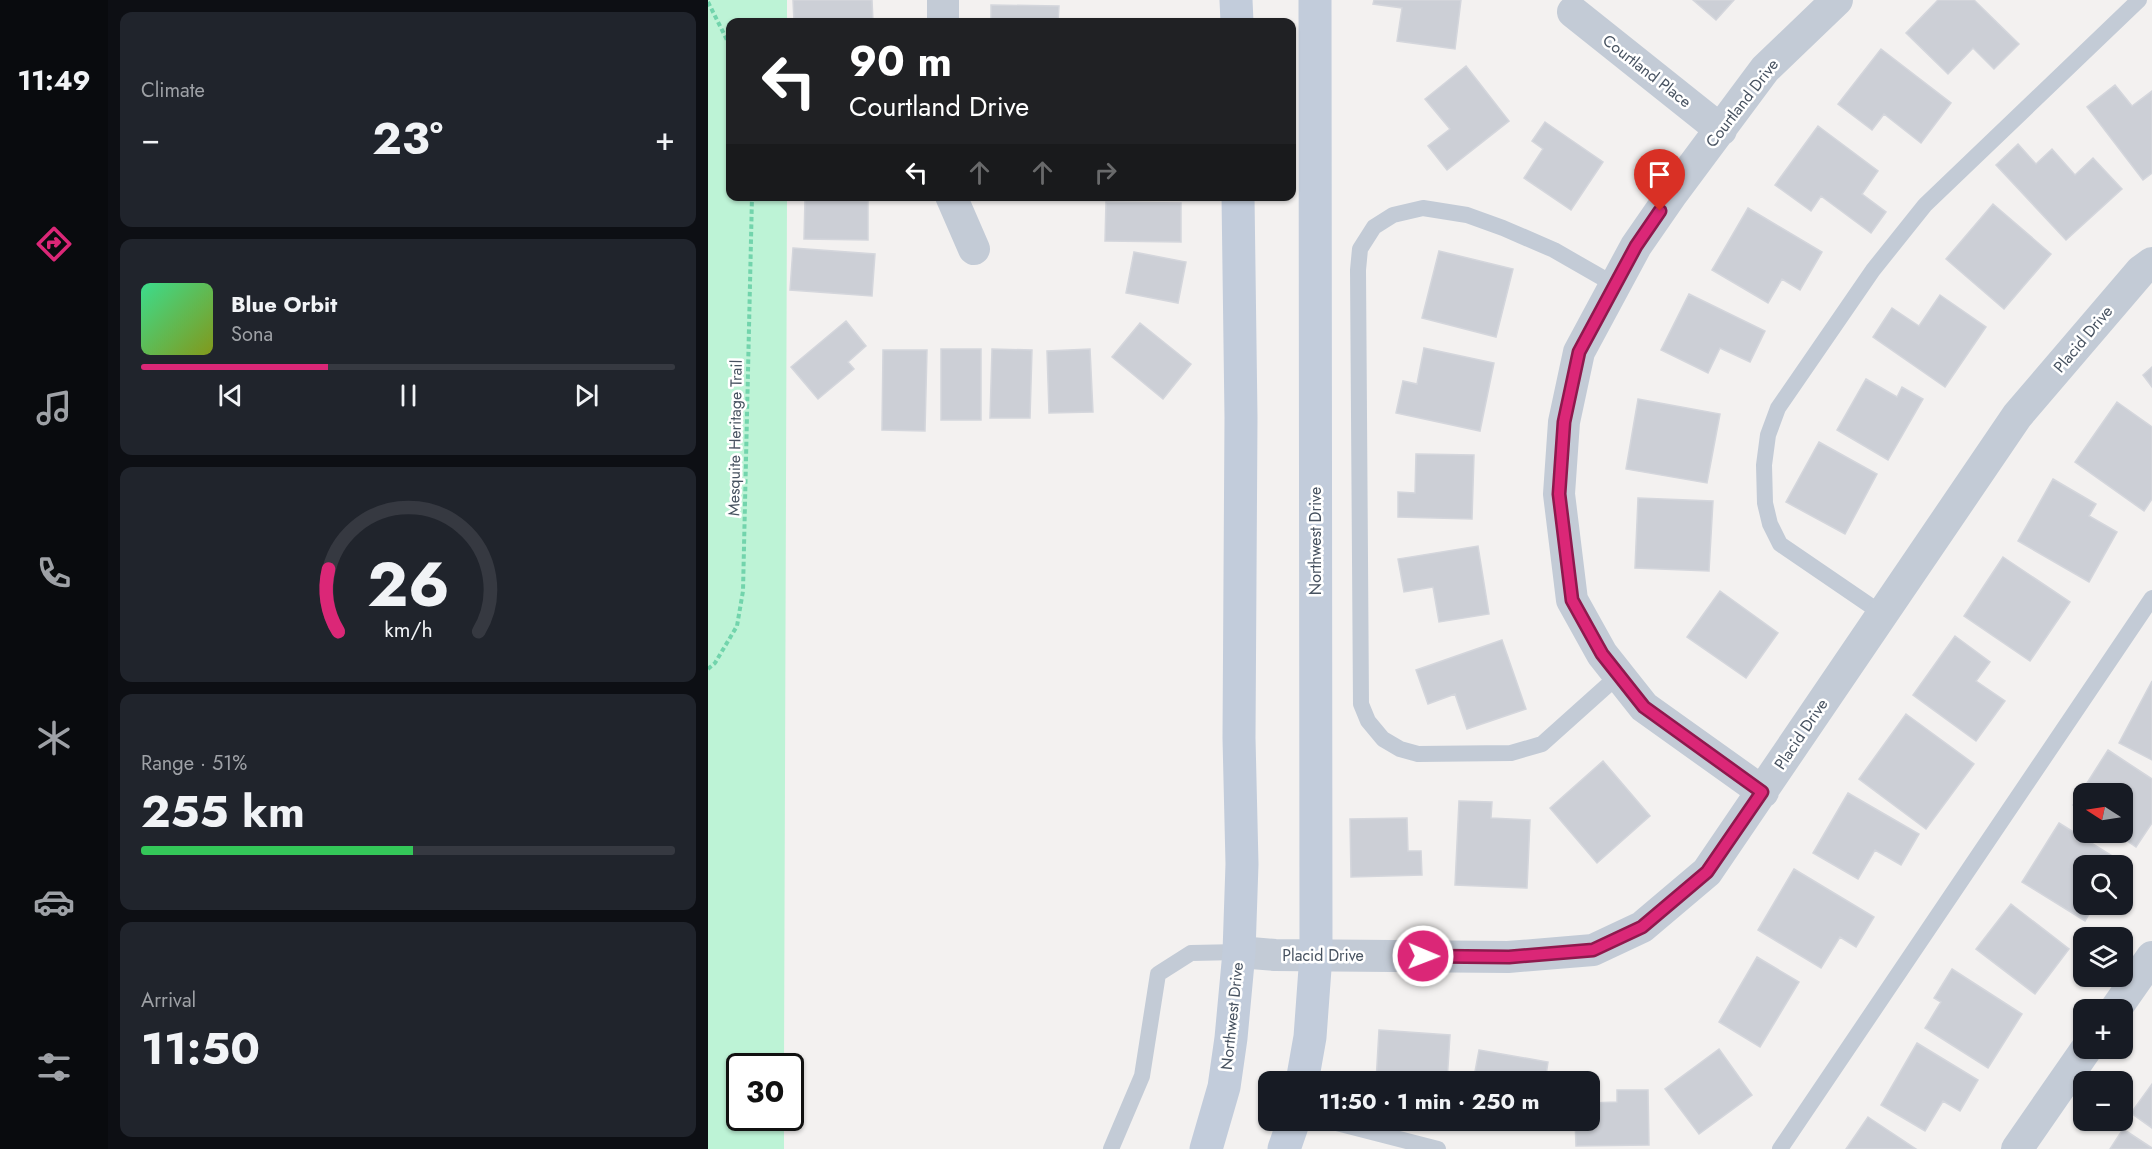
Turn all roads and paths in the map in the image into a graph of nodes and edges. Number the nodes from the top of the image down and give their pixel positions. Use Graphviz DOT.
graph roads {
  1 [pos="943,0"];
  2 [pos="1236,0"];
  3 [pos="1315,0"];
  4 [pos="1837,0"];
  5 [pos="2139,0"];
  6 [pos="708,2"];
  7 [pos="1573,12"];
  8 [pos="943,18"];
  9 [pos="1237,18"];
  10 [pos="726,38"];
  11 [pos="1721,129"];
  12 [pos="752,201"];
  13 [pos="953,201"];
  14 [pos="1238,201"];
  15 [pos="974,249"];
  16 [pos="2152,263"];
  17 [pos="1615,285"];
  18 [pos="2152,598"];
  19 [pos="1881,613"];
  20 [pos="708,669"];
  21 [pos="1619,675"];
  22 [pos="1762,792"];
  23 [pos="1239,952"];
  24 [pos="1316,955"];
  25 [pos="2152,957"];
  26 [pos="2123,999"];
  27 [pos="2079,1059"];
  28 [pos="1304,1071"];
  29 [pos="1290,1131"];
  30 [pos="1368,1131"];
  31 [pos="1111,1149"];
  32 [pos="1206,1149"];
  33 [pos="1284,1149"];
  34 [pos="1438,1149"];
  35 [pos="1780,1149"];
  36 [pos="2017,1149"];
  1 -- 8 [label="street"];
  2 -- 9 [label="main road"];
  3 -- 24 [label="main road, Northwest Drive"];
  4 -- 11 [label="street, Courtland Drive"];
  5 -- 19 [label="lane"];
  6 -- 10 [label="path"];
  7 -- 11 [label="street, Courtland Place"];
  11 -- 17 [label="street, Courtland Drive"];
  12 -- 20 [label="path, Mesquite Heritage Trail"];
  13 -- 15 [label="street"];
  14 -- 23 [label="main road, Northwest Drive"];
  16 -- 19 [label="street, Placid Drive"];
  17 -- 21 [label="street, Courtland Drive"];
  17 -- 21 [label="lane"];
  18 -- 35 [label="lane"];
  19 -- 22 [label="street, Placid Drive"];
  21 -- 22 [label="street, Courtland Drive"];
  22 -- 24 [label="street, Placid Drive"];
  23 -- 24 [label="street, Placid Drive"];
  23 -- 31 [label="lane"];
  23 -- 32 [label="main road, Northwest Drive"];
  24 -- 28 [label="main road, Northwest Drive"];
  25 -- 26 [label="street"];
  27 -- 36 [label="street"];
  29 -- 33 [label="main road"];
  30 -- 34 [label="lane"];
}
